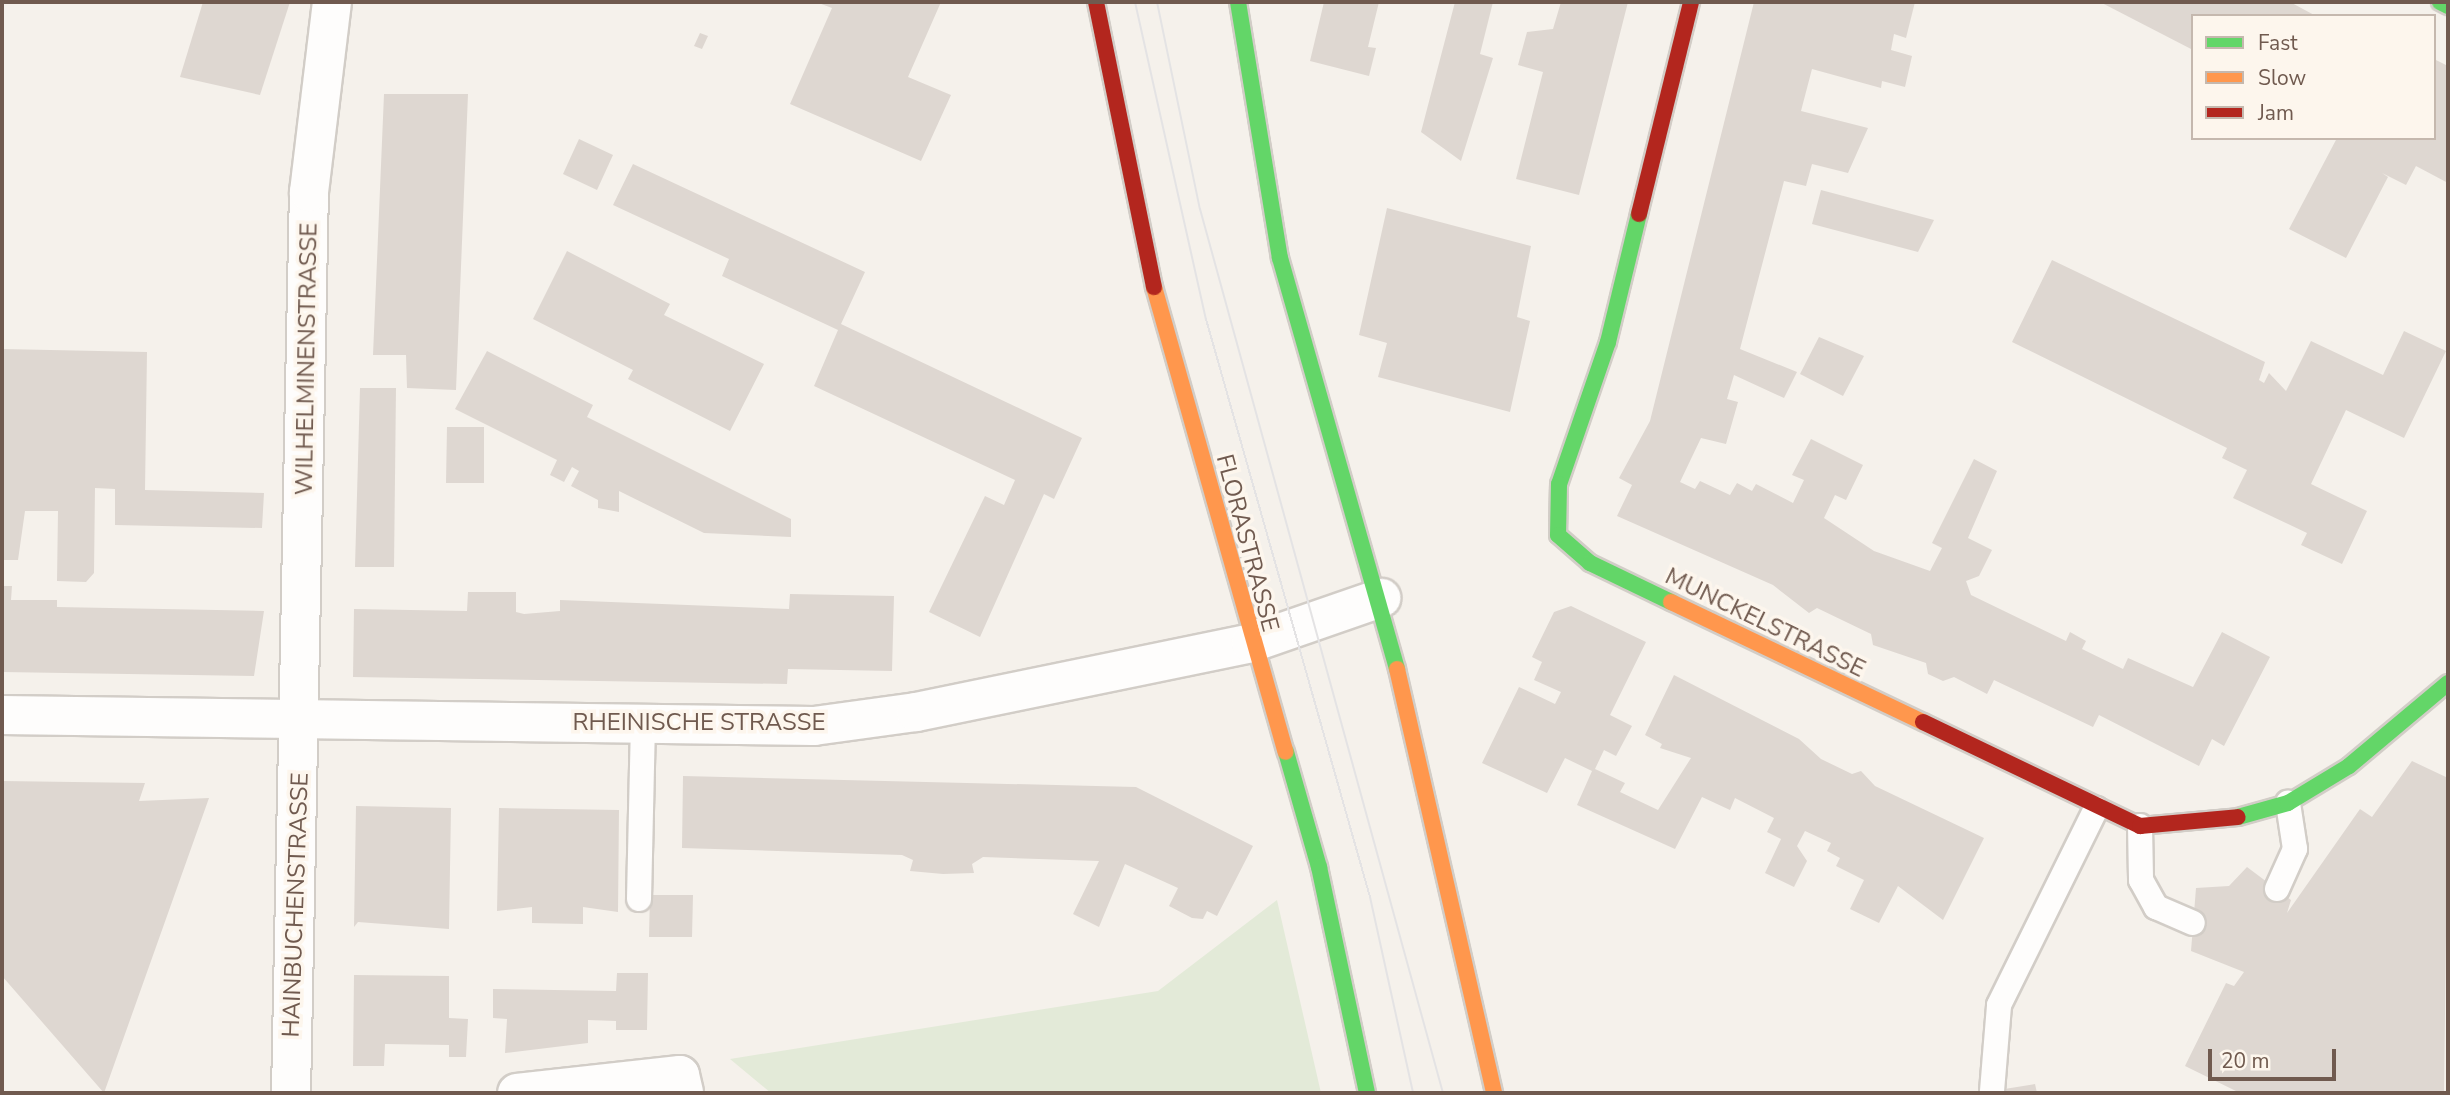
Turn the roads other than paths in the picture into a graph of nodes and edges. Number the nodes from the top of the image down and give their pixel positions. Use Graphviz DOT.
graph roads {
  1 [pos="332,2"];
  2 [pos="1096,2"];
  3 [pos="1238,2"];
  4 [pos="1691,2"];
  5 [pos="2440,2"];
  6 [pos="2448,6"];
  7 [pos="1381,598"];
  8 [pos="1251,643"];
  9 [pos="2448,683"];
  10 [pos="2,715"];
  11 [pos="302,717"];
  12 [pos="643,725"];
  13 [pos="2288,803"];
  14 [pos="2096,809"];
  15 [pos="2140,826"];
  16 [pos="2277,889"];
  17 [pos="639,899"];
  18 [pos="2193,923"];
  19 [pos="1992,1091"];
  20 [pos="291,1093"];
  21 [pos="517,1093"];
  22 [pos="684,1093"];
  23 [pos="1367,1093"];
  24 [pos="1494,1093"];
  1 -- 11 [label="street, WILHELMINENSTRASSE"];
  2 -- 8 [label="main road, FLORASTRASSE"];
  3 -- 7 [label="main road"];
  4 -- 14 [label="main road, MUNCKELSTRASSE"];
  5 -- 6 [label="main road"];
  7 -- 8 [label="street, RHEINISCHE STRASSE"];
  7 -- 24 [label="main road"];
  8 -- 12 [label="street, RHEINISCHE STRASSE"];
  8 -- 23 [label="main road, FLORASTRASSE"];
  9 -- 13 [label="main road, MUNCKELSTRASSE"];
  10 -- 11 [label="street, RHEINISCHE STRASSE"];
  11 -- 12 [label="street, RHEINISCHE STRASSE"];
  11 -- 20 [label="street, HAINBUCHENSTRASSE"];
  12 -- 17 [label="lane"];
  13 -- 15 [label="main road, MUNCKELSTRASSE"];
  13 -- 16 [label="lane"];
  14 -- 15 [label="main road, MUNCKELSTRASSE"];
  14 -- 19 [label="lane"];
  15 -- 18 [label="lane"];
  21 -- 22 [label="street"];
}
